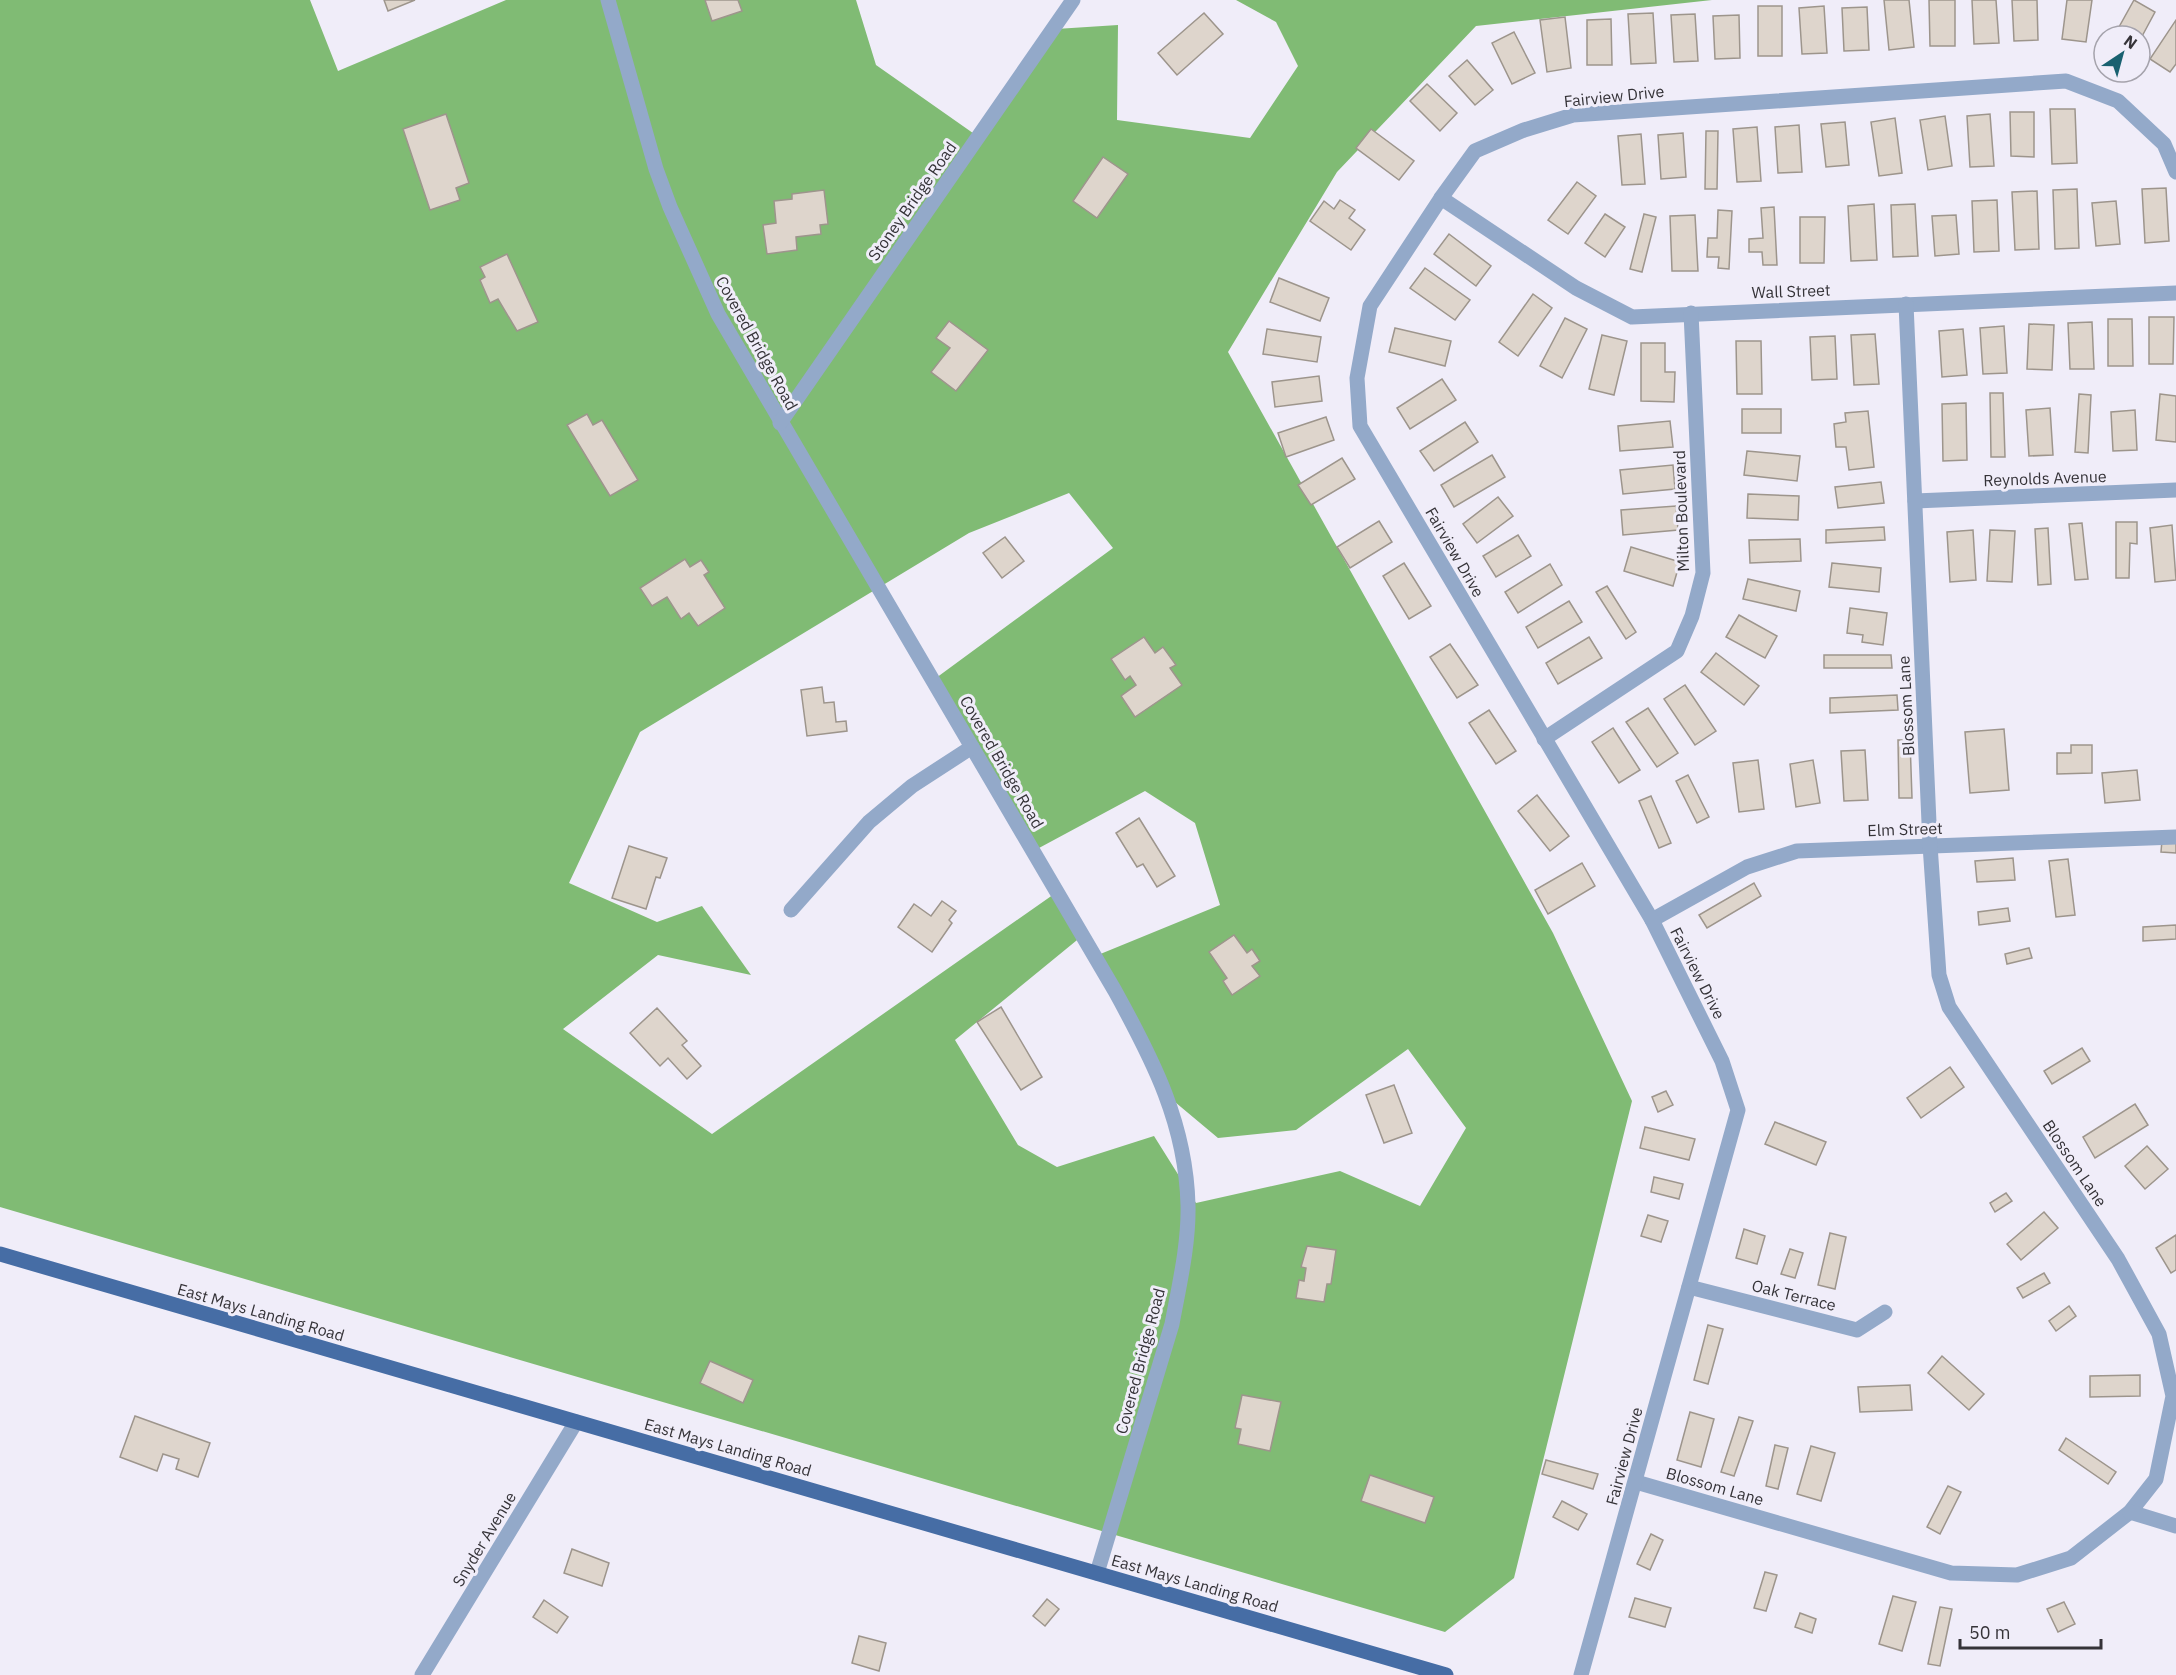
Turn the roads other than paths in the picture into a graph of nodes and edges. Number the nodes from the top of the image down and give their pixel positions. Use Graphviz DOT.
graph roads {
  1 [pos="608,0"];
  2 [pos="1073,0"];
  3 [pos="2176,172"];
  4 [pos="1441,198"];
  5 [pos="2176,292"];
  6 [pos="1906,304"];
  7 [pos="1691,313"];
  8 [pos="780,423"];
  9 [pos="2176,490"];
  10 [pos="1915,501"];
  11 [pos="1544,739"];
  12 [pos="972,747"];
  13 [pos="2176,837"];
  14 [pos="1930,845"];
  15 [pos="790,910"];
  16 [pos="1652,920"];
  17 [pos="0,1254"];
  18 [pos="1689,1287"];
  19 [pos="1885,1312"];
  20 [pos="576,1422"];
  21 [pos="1636,1482"];
  22 [pos="2130,1512"];
  23 [pos="2176,1526"];
  24 [pos="1097,1573"];
  25 [pos="422,1675"];
  26 [pos="1446,1675"];
  27 [pos="1581,1675"];
  1 -- 8 [label="street, Covered Bridge Road"];
  2 -- 8 [label="street, Stoney Bridge Road"];
  3 -- 4 [label="street, Fairview Drive"];
  4 -- 7 [label="street, Wall Street"];
  4 -- 11 [label="street, Fairview Drive"];
  5 -- 6 [label="street, Wall Street"];
  6 -- 7 [label="street, Wall Street"];
  6 -- 10 [label="street, Blossom Lane"];
  7 -- 11 [label="street, Milton Boulevard"];
  8 -- 12 [label="street, Covered Bridge Road"];
  9 -- 10 [label="street, Reynolds Avenue"];
  10 -- 14 [label="street, Blossom Lane"];
  11 -- 16 [label="street, Fairview Drive"];
  12 -- 15 [label="street"];
  12 -- 24 [label="street, Covered Bridge Road"];
  13 -- 14 [label="street, Elm Street"];
  14 -- 16 [label="street, Elm Street"];
  14 -- 22 [label="street, Blossom Lane"];
  16 -- 18 [label="street, Fairview Drive"];
  17 -- 20 [label="main road, East Mays Landing Road"];
  18 -- 19 [label="street, Oak Terrace"];
  18 -- 21 [label="street, Fairview Drive"];
  20 -- 24 [label="main road, East Mays Landing Road"];
  20 -- 25 [label="street, Snyder Avenue"];
  21 -- 22 [label="street, Blossom Lane"];
  21 -- 27 [label="street, Fairview Drive"];
  22 -- 23 [label="street"];
  24 -- 26 [label="main road, East Mays Landing Road"];
}
